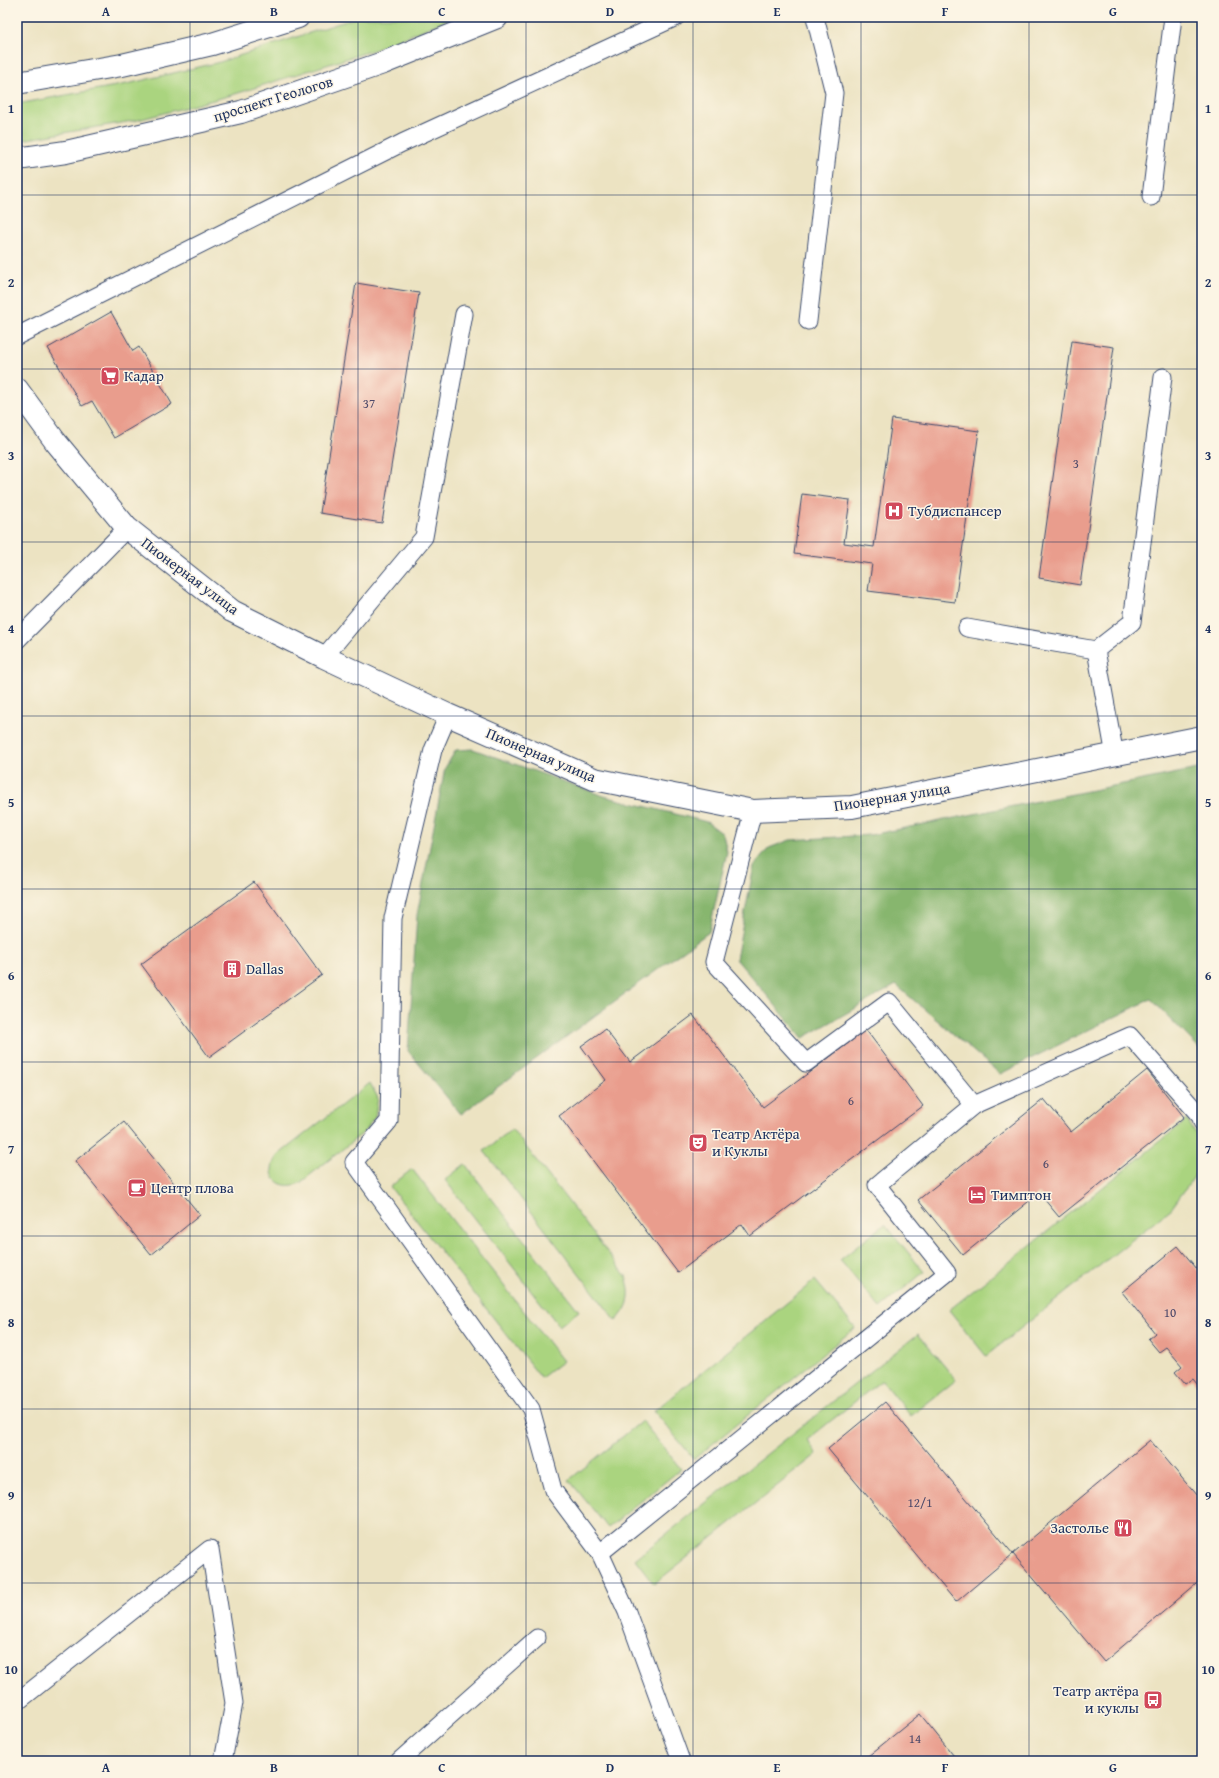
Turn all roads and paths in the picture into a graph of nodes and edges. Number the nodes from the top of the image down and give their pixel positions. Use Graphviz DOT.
graph roads {
  1 [pos="298,17"];
  2 [pos="497,17"];
  3 [pos="676,17"];
  4 [pos="816,17"];
  5 [pos="1173,17"];
  6 [pos="17,83"];
  7 [pos="17,158"];
  8 [pos="1151,197"];
  9 [pos="464,314"];
  10 [pos="808,321"];
  11 [pos="17,336"];
  12 [pos="1163,377"];
  13 [pos="17,389"];
  14 [pos="127,528"];
  15 [pos="967,628"];
  16 [pos="17,640"];
  17 [pos="1096,650"];
  18 [pos="324,657"];
  19 [pos="448,715"];
  20 [pos="1202,737"];
  21 [pos="1115,756"];
  22 [pos="753,811"];
  23 [pos="974,1105"];
  24 [pos="1202,1122"];
  25 [pos="600,1553"];
  26 [pos="537,1638"];
  27 [pos="17,1702"];
  28 [pos="223,1761"];
  29 [pos="399,1761"];
  30 [pos="682,1761"];
  1 -- 6 [label="street"];
  2 -- 7 [label="street, проспект Геологов"];
  3 -- 11 [label="lane"];
  4 -- 10 [label="lane"];
  5 -- 8 [label="lane"];
  9 -- 18 [label="lane"];
  12 -- 17 [label="lane"];
  13 -- 14 [label="street, Пионерная улица"];
  14 -- 16 [label="lane"];
  14 -- 18 [label="street, Пионерная улица"];
  15 -- 17 [label="lane"];
  17 -- 21 [label="lane"];
  18 -- 19 [label="street, Пионерная улица"];
  19 -- 22 [label="street, Пионерная улица"];
  19 -- 25 [label="lane"];
  20 -- 21 [label="street, Пионерная улица"];
  21 -- 22 [label="street, Пионерная улица"];
  22 -- 23 [label="lane"];
  23 -- 24 [label="lane"];
  23 -- 25 [label="lane"];
  25 -- 30 [label="lane"];
  26 -- 29 [label="lane"];
  27 -- 28 [label="lane"];
}
